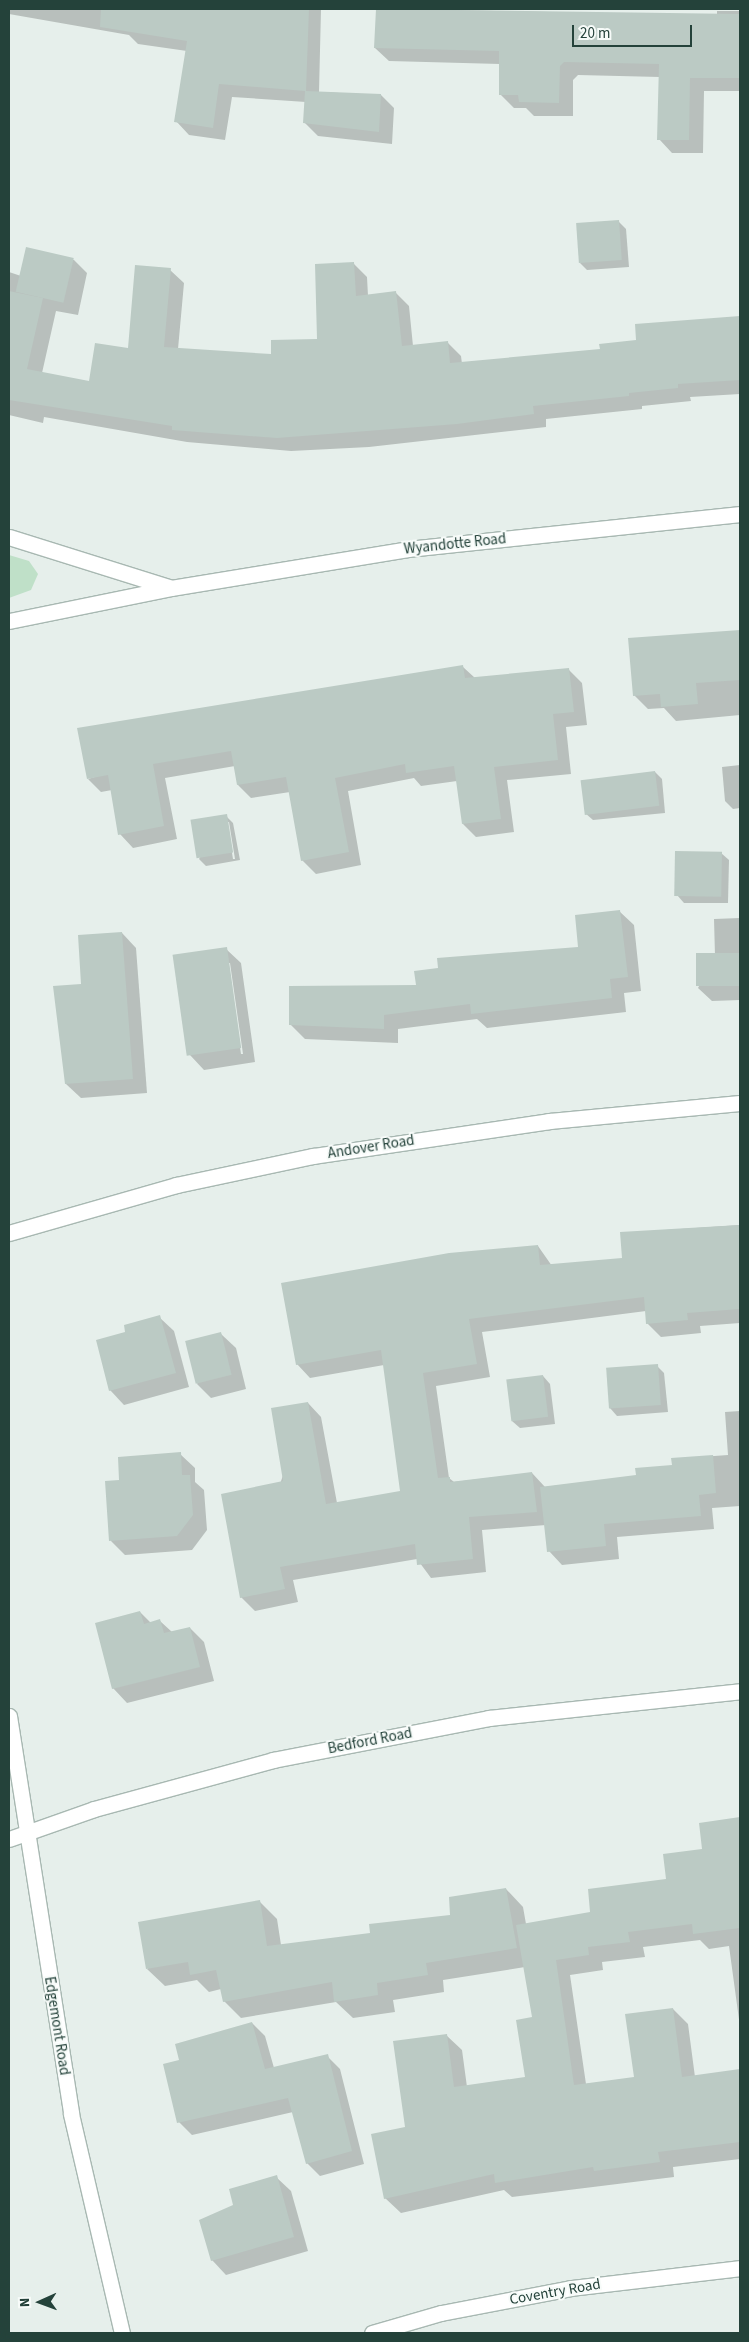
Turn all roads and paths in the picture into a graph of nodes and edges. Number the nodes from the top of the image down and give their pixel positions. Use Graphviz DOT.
graph roads {
  1 [pos="740,514"];
  2 [pos="9,537"];
  3 [pos="171,588"];
  4 [pos="9,621"];
  5 [pos="740,1103"];
  6 [pos="9,1233"];
  7 [pos="740,1691"];
  8 [pos="9,1716"];
  9 [pos="25,1832"];
  10 [pos="9,1839"];
  11 [pos="740,2268"];
  12 [pos="122,2333"];
  13 [pos="372,2333"];
  1 -- 3 [label="street, Wyandotte Road"];
  2 -- 3 [label="street, Wyandotte Road"];
  3 -- 4 [label="street, Wyandotte Road"];
  5 -- 6 [label="street, Andover Road"];
  7 -- 9 [label="street, Bedford Road"];
  8 -- 9 [label="street, Edgemont Road"];
  9 -- 10 [label="street, Bedford Road"];
  9 -- 12 [label="street, Edgemont Road"];
  11 -- 13 [label="street, Coventry Road"];
}
